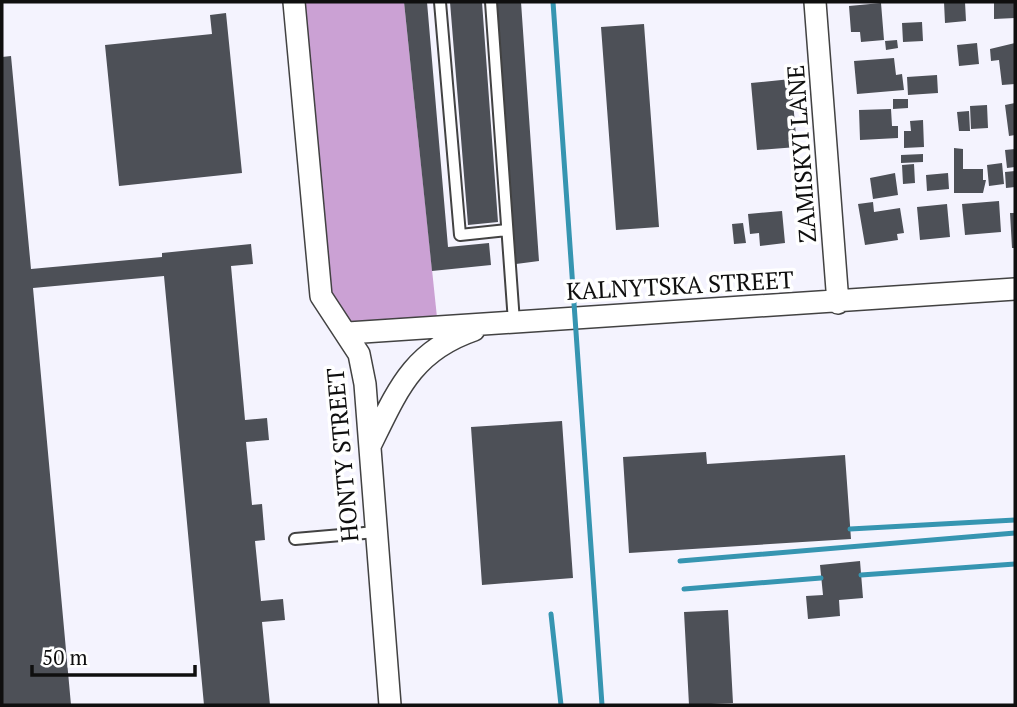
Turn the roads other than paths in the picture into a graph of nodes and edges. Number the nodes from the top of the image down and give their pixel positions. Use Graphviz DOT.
graph roads {
  1 [pos="294,2"];
  2 [pos="440,2"];
  3 [pos="491,2"];
  4 [pos="815,2"];
  5 [pos="507,230"];
  6 [pos="1015,289"];
  7 [pos="838,303"];
  8 [pos="504,323"];
  9 [pos="348,333"];
  10 [pos="370,446"];
  11 [pos="376,532"];
  12 [pos="295,539"];
  13 [pos="390,705"];
  1 -- 9 [label="street, HONTY STREET"];
  2 -- 5 [label="lane"];
  3 -- 5 [label="lane"];
  4 -- 7 [label="street, ZAMISKYI LANE"];
  5 -- 8 [label="lane"];
  6 -- 7 [label="street, KALNYTSKA STREET"];
  7 -- 8 [label="street, KALNYTSKA STREET"];
  8 -- 9 [label="street, KALNYTSKA STREET"];
  8 -- 10 [label="street"];
  9 -- 10 [label="street, HONTY STREET"];
  10 -- 11 [label="street, HONTY STREET"];
  11 -- 12 [label="lane"];
  11 -- 13 [label="street, HONTY STREET"];
}
